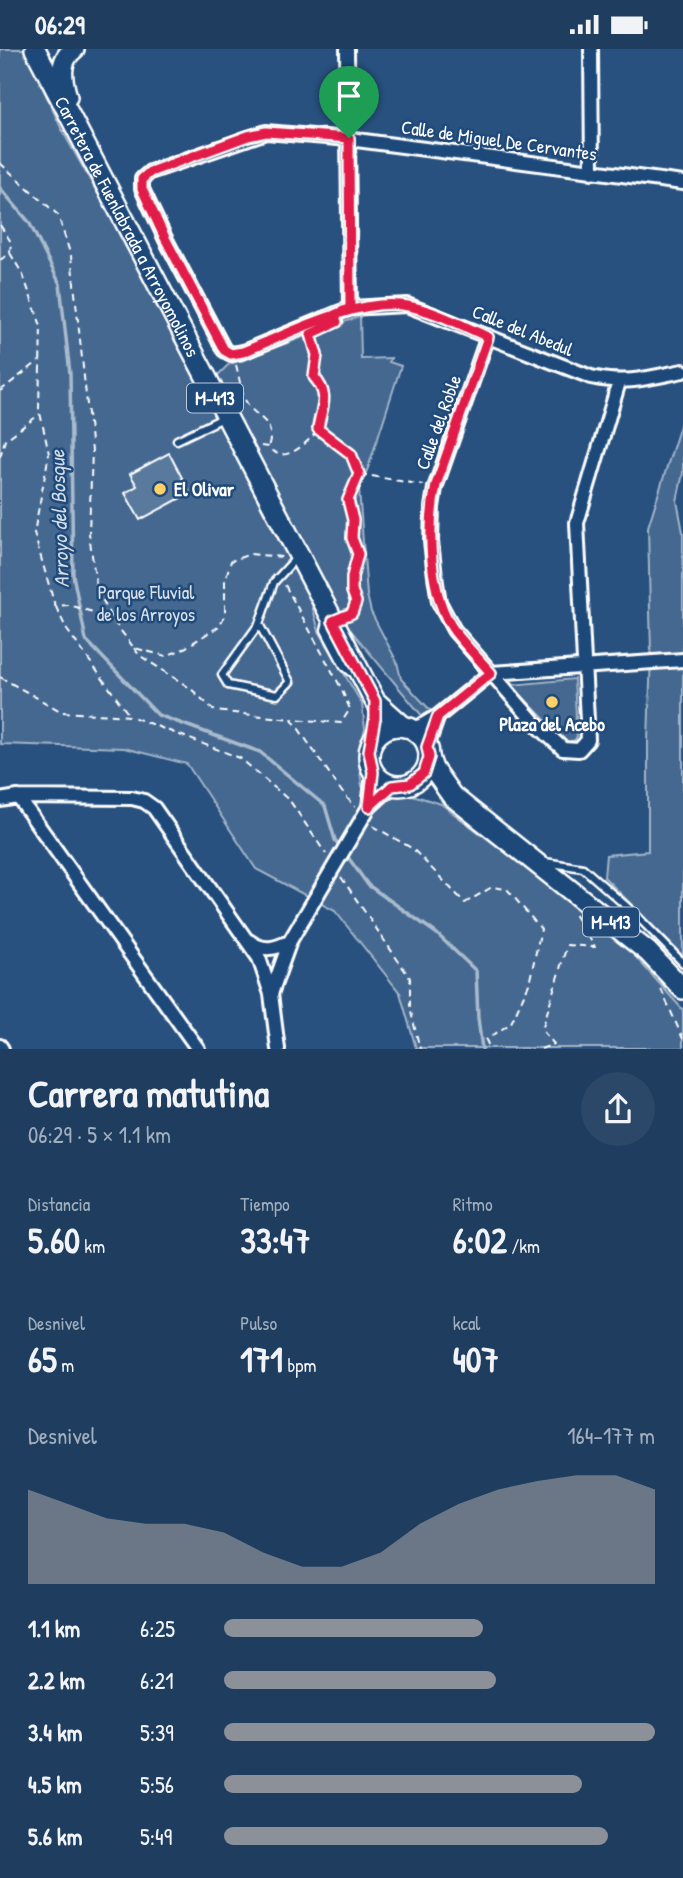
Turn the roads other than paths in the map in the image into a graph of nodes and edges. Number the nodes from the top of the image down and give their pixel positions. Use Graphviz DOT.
graph roads {
  1 [pos="34,49"];
  2 [pos="74,49"];
  3 [pos="347,49"];
  4 [pos="591,49"];
  5 [pos="74,121"];
  6 [pos="349,138"];
  7 [pos="592,172"];
  8 [pos="683,183"];
  9 [pos="350,308"];
  10 [pos="488,337"];
  11 [pos="683,372"];
  12 [pos="619,382"];
  13 [pos="225,417"];
  14 [pos="177,440"];
  15 [pos="296,558"];
  16 [pos="259,624"];
  17 [pos="683,660"];
  18 [pos="583,667"];
  19 [pos="491,673"];
  20 [pos="371,692"];
  21 [pos="438,716"];
  22 [pos="409,729"];
  23 [pos="369,751"];
  24 [pos="428,752"];
  25 [pos="373,772"];
  26 [pos="401,785"];
  27 [pos="452,796"];
  28 [pos="18,797"];
  29 [pos="0,800"];
  30 [pos="362,808"];
  31 [pos="534,860"];
  32 [pos="246,939"];
  33 [pos="290,941"];
  34 [pos="683,963"];
  35 [pos="683,989"];
  36 [pos="271,994"];
  37 [pos="198,1048"];
  38 [pos="278,1048"];
  1 -- 5 [label="main road, Carretera de Fuenlabrada a Arroyomolinos / M-413"];
  2 -- 5 [label="main road"];
  3 -- 6 [label="street"];
  4 -- 7 [label="street"];
  5 -- 13 [label="main road, Carretera de Fuenlabrada a Arroyomolinos / M-413"];
  6 -- 7 [label="street, Calle de Miguel De Cervantes"];
  6 -- 9 [label="street"];
  6 -- 9 [label="street, Calle de Miguel De Cervantes"];
  7 -- 8 [label="street, Calle de Miguel De Cervantes"];
  9 -- 10 [label="street, Calle del Abedul"];
  10 -- 12 [label="street, Calle del Abedul"];
  10 -- 19 [label="street, Calle del Roble"];
  11 -- 12 [label="street, Calle del Abedul"];
  12 -- 18 [label="street"];
  13 -- 14 [label="lane"];
  13 -- 15 [label="main road, Carretera de Fuenlabrada a Arroyomolinos / M-413"];
  15 -- 16 [label="lane"];
  15 -- 20 [label="main road, Carretera de Fuenlabrada a Arroyomolinos / M-413"];
  16 -- 16 [label="lane"];
  17 -- 18 [label="street"];
  18 -- 19 [label="street"];
  18 -- 19 [label="street"];
  19 -- 21 [label="street"];
  20 -- 22 [label="main road, Carretera de Fuenlabrada a Arroyomolinos / M-413"];
  20 -- 23 [label="main road"];
  21 -- 22 [label="street"];
  21 -- 24 [label="street"];
  22 -- 23 [label="main road"];
  22 -- 24 [label="main road, M-413"];
  23 -- 25 [label="main road"];
  24 -- 26 [label="main road"];
  24 -- 27 [label="main road, M-413"];
  25 -- 26 [label="main road, M-413"];
  25 -- 30 [label="street"];
  26 -- 27 [label="main road, M-413"];
  26 -- 30 [label="street"];
  27 -- 31 [label="main road, M-413"];
  28 -- 29 [label="street"];
  28 -- 32 [label="street"];
  28 -- 37 [label="street"];
  30 -- 33 [label="street, bridge"];
  31 -- 34 [label="lane"];
  31 -- 35 [label="main road, M-413"];
  32 -- 33 [label="street"];
  32 -- 36 [label="street"];
  33 -- 36 [label="street"];
  36 -- 38 [label="street"];
}
